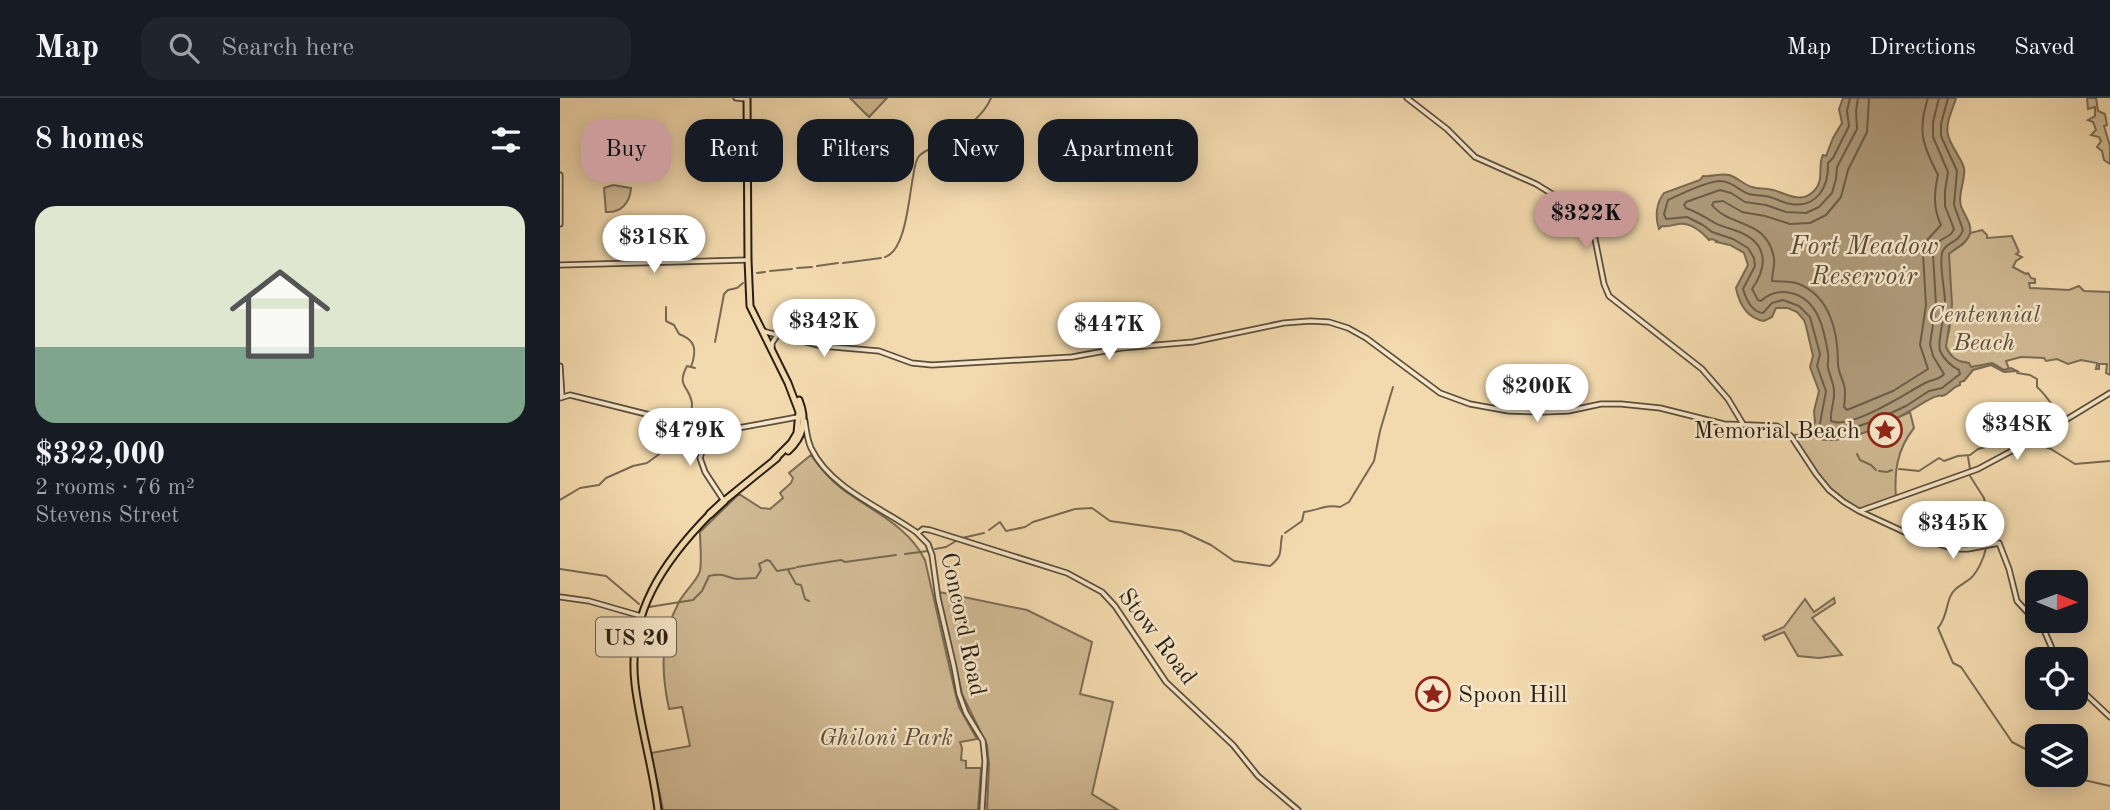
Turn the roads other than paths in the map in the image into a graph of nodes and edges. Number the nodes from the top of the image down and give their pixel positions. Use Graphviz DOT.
graph roads {
  1 [pos="736,98"];
  2 [pos="1407,98"];
  3 [pos="747,99"];
  4 [pos="560,175"];
  5 [pos="560,224"];
  6 [pos="748,260"];
  7 [pos="560,265"];
  8 [pos="758,326"];
  9 [pos="776,336"];
  10 [pos="765,339"];
  11 [pos="775,357"];
  12 [pos="560,366"];
  13 [pos="2110,393"];
  14 [pos="561,398"];
  15 [pos="802,416"];
  16 [pos="1743,424"];
  17 [pos="710,427"];
  18 [pos="801,434"];
  19 [pos="724,501"];
  20 [pos="1859,512"];
  21 [pos="710,514"];
  22 [pos="918,533"];
  23 [pos="560,597"];
  24 [pos="641,616"];
  25 [pos="2051,647"];
  26 [pos="2088,696"];
  27 [pos="2110,717"];
  28 [pos="658,810"];
  29 [pos="982,810"];
  30 [pos="1298,810"];
  1 -- 3 [label="street"];
  2 -- 16 [label="street"];
  3 -- 6 [label="main road"];
  4 -- 5 [label="street"];
  6 -- 7 [label="street"];
  6 -- 8 [label="main road"];
  8 -- 9 [label="street"];
  8 -- 10 [label="main road"];
  9 -- 10 [label="street"];
  9 -- 11 [label="street"];
  9 -- 16 [label="street"];
  10 -- 11 [label="main road"];
  11 -- 15 [label="main road"];
  12 -- 14 [label="street"];
  13 -- 20 [label="street"];
  14 -- 17 [label="street"];
  15 -- 17 [label="street"];
  15 -- 18 [label="main road"];
  15 -- 18 [label="street"];
  16 -- 20 [label="street"];
  17 -- 19 [label="street"];
  18 -- 19 [label="main road, US 20"];
  18 -- 22 [label="street, Concord Road"];
  19 -- 21 [label="highway, US 20"];
  20 -- 25 [label="street"];
  21 -- 24 [label="main road, US 20"];
  22 -- 29 [label="street, Concord Road"];
  22 -- 30 [label="street, Stow Road"];
  23 -- 24 [label="street"];
  24 -- 28 [label="main road, US 20"];
  26 -- 27 [label="street"];
}
